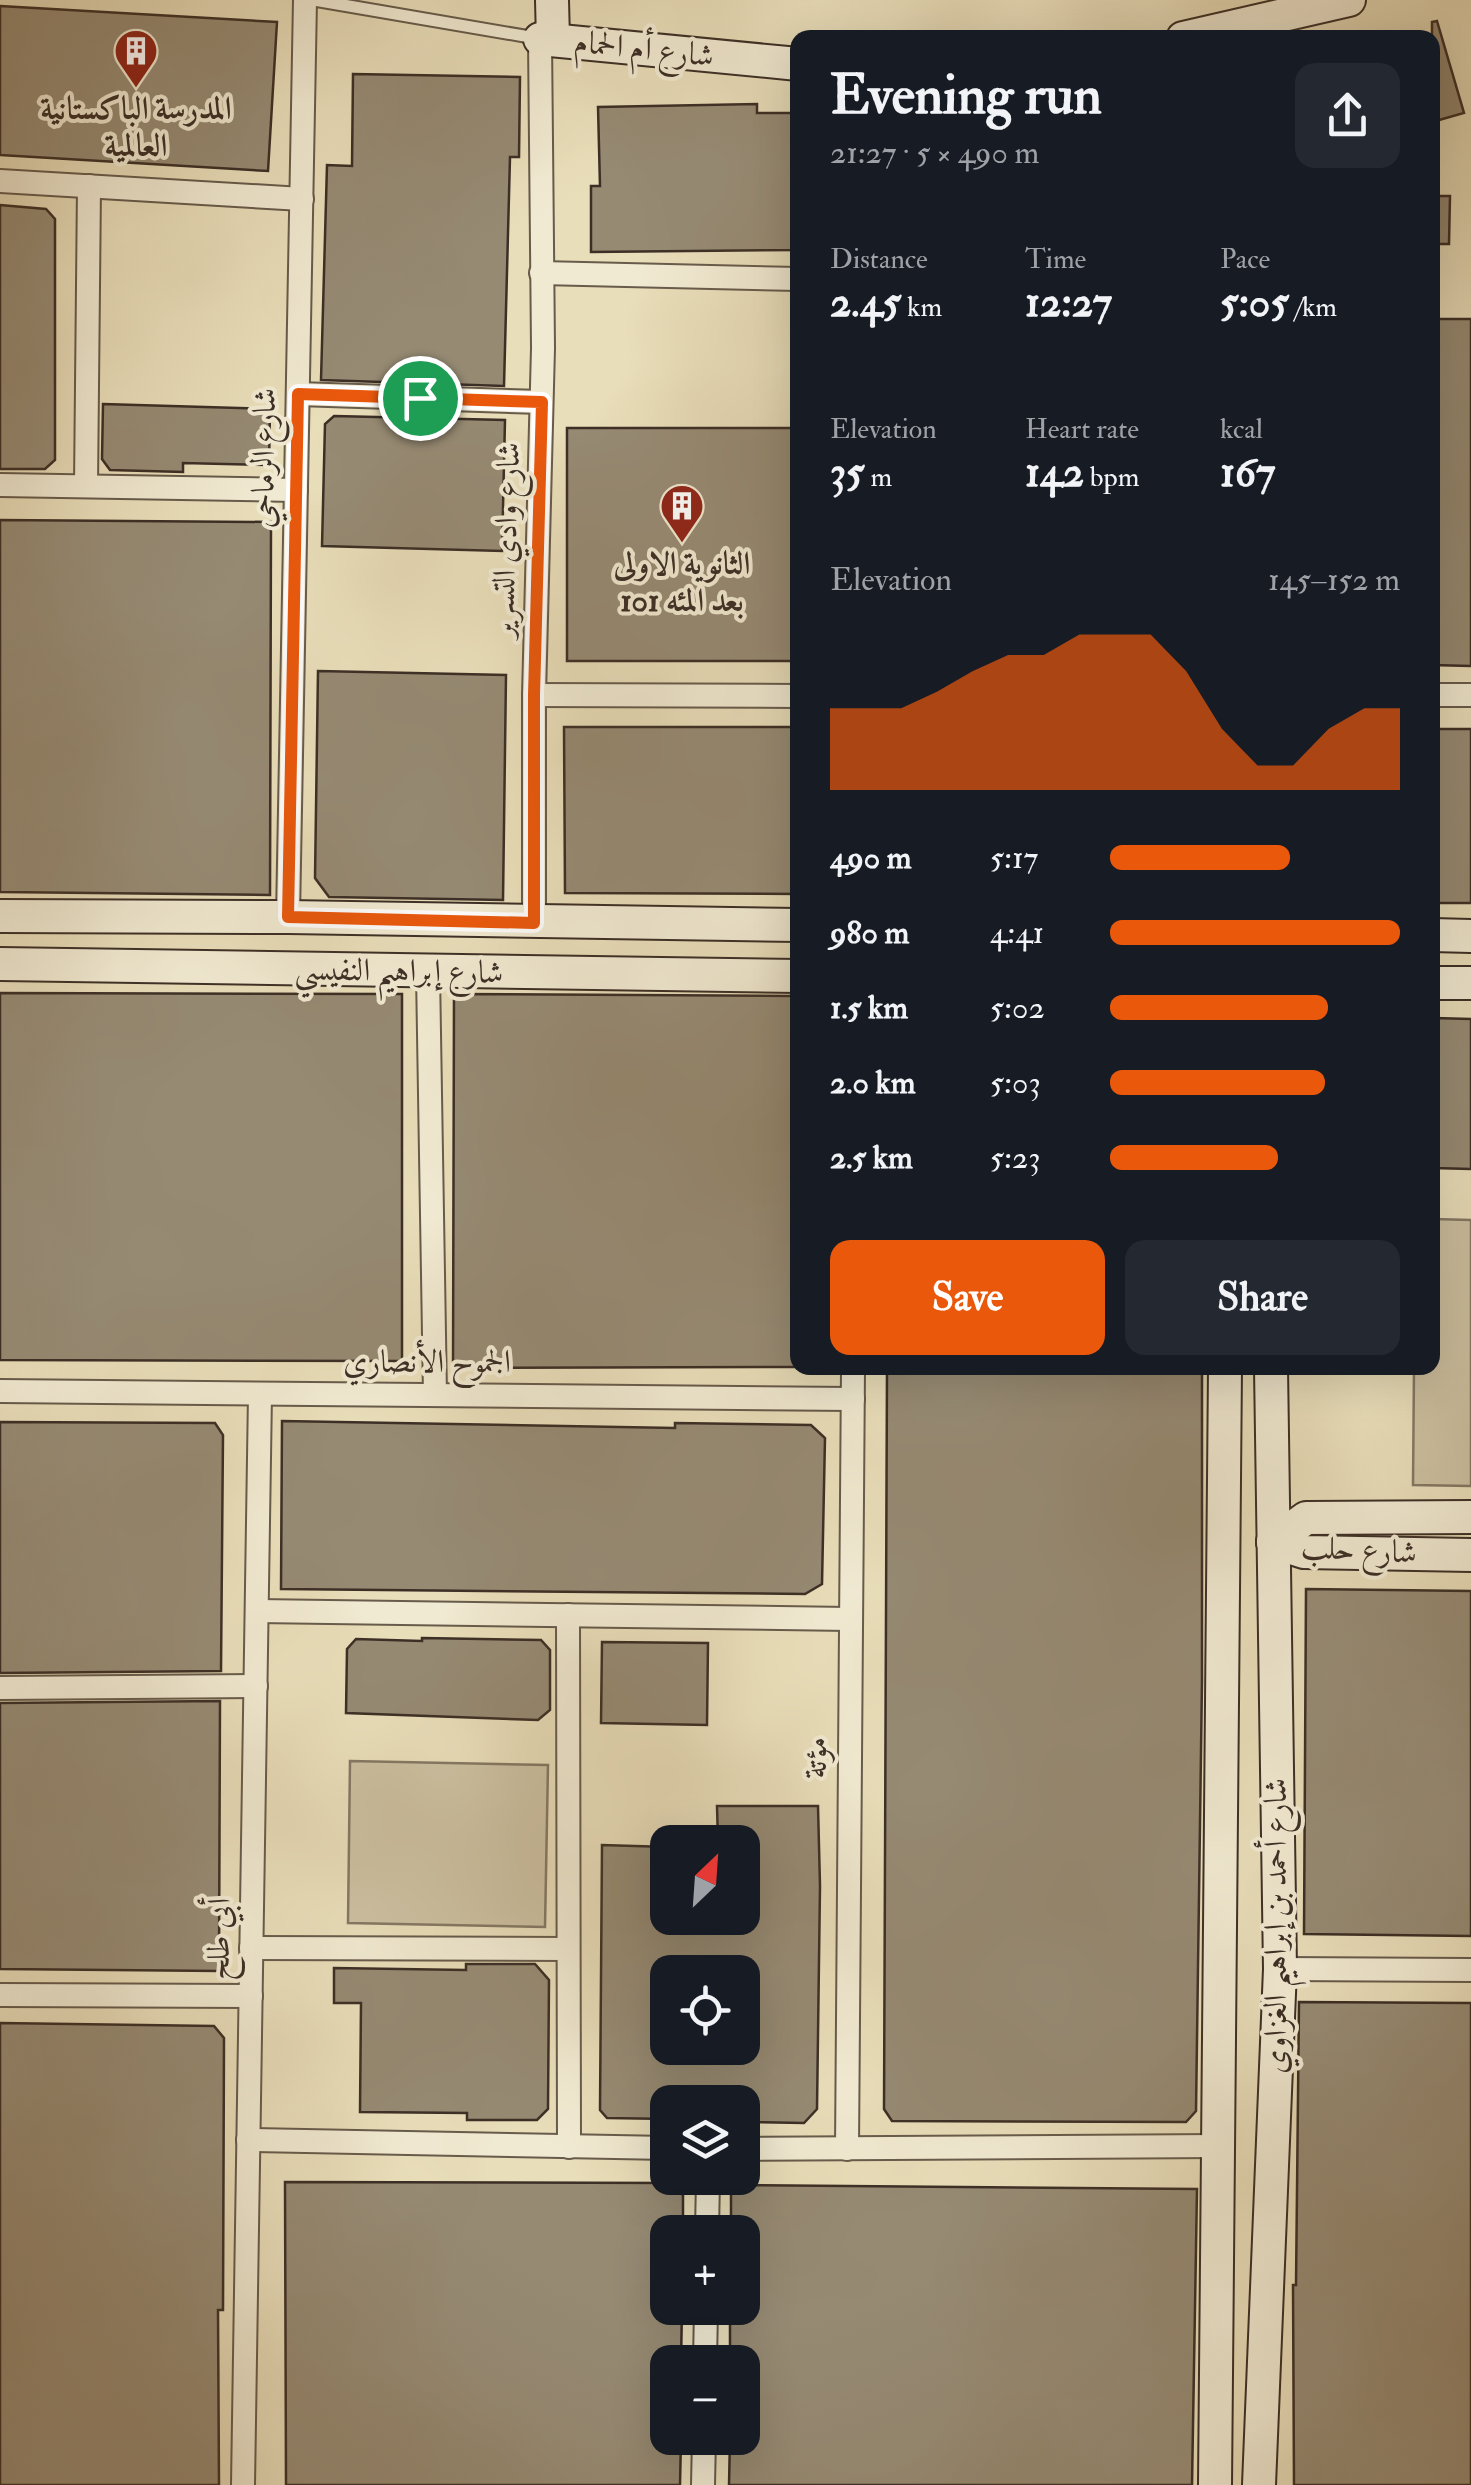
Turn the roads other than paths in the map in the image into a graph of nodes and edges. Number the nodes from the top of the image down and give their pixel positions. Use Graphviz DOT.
graph roads {
  1 [pos="305,0"];
  2 [pos="314,0"];
  3 [pos="552,0"];
  4 [pos="1350,0"];
  5 [pos="1218,30"];
  6 [pos="547,39"];
  7 [pos="790,63"];
  8 [pos="0,181"];
  9 [pos="89,186"];
  10 [pos="302,199"];
  11 [pos="540,273"];
  12 [pos="790,279"];
  13 [pos="298,394"];
  14 [pos="542,402"];
  15 [pos="0,485"];
  16 [pos="86,486"];
  17 [pos="296,490"];
  18 [pos="534,695"];
  19 [pos="1440,695"];
  20 [pos="1471,695"];
  21 [pos="790,696"];
  22 [pos="0,916"];
  23 [pos="285,917"];
  24 [pos="534,923"];
  25 [pos="790,925"];
  26 [pos="1440,935"];
  27 [pos="1471,936"];
  28 [pos="0,964"];
  29 [pos="280,970"];
  30 [pos="428,972"];
  31 [pos="790,976"];
  32 [pos="1440,983"];
  33 [pos="1471,983"];
  34 [pos="853,1375"];
  35 [pos="1225,1375"];
  36 [pos="1271,1375"];
  37 [pos="0,1391"];
  38 [pos="260,1394"];
  39 [pos="435,1395"];
  40 [pos="852,1399"];
  41 [pos="1471,1516"];
  42 [pos="1273,1542"];
  43 [pos="1471,1555"];
  44 [pos="257,1611"];
  45 [pos="568,1615"];
  46 [pos="849,1619"];
  47 [pos="256,1686"];
  48 [pos="0,1688"];
  49 [pos="252,1948"];
  50 [pos="568,1949"];
  51 [pos="1280,1970"];
  52 [pos="1471,1970"];
  53 [pos="0,1995"];
  54 [pos="250,1996"];
  55 [pos="248,2140"];
  56 [pos="1219,2146"];
  57 [pos="569,2147"];
  58 [pos="650,2148"];
  59 [pos="760,2149"];
  60 [pos="847,2149"];
  61 [pos="704,2455"];
  62 [pos="1217,2481"];
  63 [pos="1258,2483"];
  64 [pos="243,2485"];
  65 [pos="703,2485"];
  1 -- 10 [label="street, شارع الرماحي"];
  2 -- 6 [label="lane, شارع أم الحمام"];
  3 -- 6 [label="street"];
  4 -- 5 [label="street"];
  6 -- 7 [label="street, شارع أم الحمام"];
  6 -- 11 [label="street, شارع وادي التسرير"];
  8 -- 9 [label="street"];
  9 -- 10 [label="street"];
  9 -- 16 [label="street"];
  10 -- 13 [label="street, شارع الرماحي"];
  11 -- 12 [label="street"];
  11 -- 14 [label="street, شارع وادي التسرير"];
  13 -- 14 [label="street"];
  13 -- 17 [label="street, شارع الرماحي"];
  14 -- 18 [label="street, شارع وادي التسرير"];
  15 -- 16 [label="street"];
  16 -- 17 [label="street"];
  17 -- 23 [label="street, شارع الرماحي"];
  18 -- 21 [label="street"];
  18 -- 24 [label="street, شارع وادي التسرير"];
  19 -- 20 [label="street"];
  22 -- 23 [label="street, شارع إبراهيم النفيسي"];
  23 -- 24 [label="street, شارع إبراهيم النفيسي"];
  23 -- 29 [label="street"];
  24 -- 25 [label="street, شارع إبراهيم النفيسي"];
  26 -- 27 [label="street"];
  28 -- 29 [label="street, شارع إبراهيم النفيسي"];
  29 -- 30 [label="street, شارع إبراهيم النفيسي"];
  30 -- 31 [label="street, شارع إبراهيم النفيسي"];
  30 -- 39 [label="street"];
  32 -- 33 [label="street"];
  34 -- 40 [label="street, مؤتة"];
  35 -- 56 [label="street, شارع أحمد بن إبراهيم الغزاوي"];
  36 -- 42 [label="street, شارع أحمد بن إبراهيم الغزاوي"];
  37 -- 38 [label="street, الجموح الأنصاري"];
  38 -- 39 [label="street, الجموح الأنصاري"];
  38 -- 44 [label="street, أبي طلح"];
  39 -- 40 [label="street, الجموح الأنصاري"];
  40 -- 46 [label="street, مؤتة"];
  41 -- 42 [label="street, شارع حلب"];
  42 -- 43 [label="street, شارع حلب"];
  42 -- 51 [label="street, شارع أحمد بن إبراهيم الغزاوي"];
  44 -- 45 [label="street"];
  44 -- 47 [label="street, أبي طلح"];
  45 -- 46 [label="street"];
  45 -- 50 [label="street"];
  46 -- 60 [label="street, مؤتة"];
  47 -- 48 [label="street"];
  47 -- 49 [label="street, أبي طلح"];
  49 -- 50 [label="street"];
  49 -- 54 [label="street, أبي طلح"];
  50 -- 57 [label="street"];
  51 -- 52 [label="street"];
  51 -- 63 [label="street, شارع أحمد بن إبراهيم الغزاوي"];
  53 -- 54 [label="street"];
  54 -- 55 [label="street, أبي طلح"];
  55 -- 57 [label="street"];
  55 -- 64 [label="street, أبي طلح"];
  56 -- 60 [label="street"];
  56 -- 62 [label="street, شارع أحمد بن إبراهيم الغزاوي"];
  57 -- 58 [label="street"];
  59 -- 60 [label="street"];
  61 -- 65 [label="street"];
}
